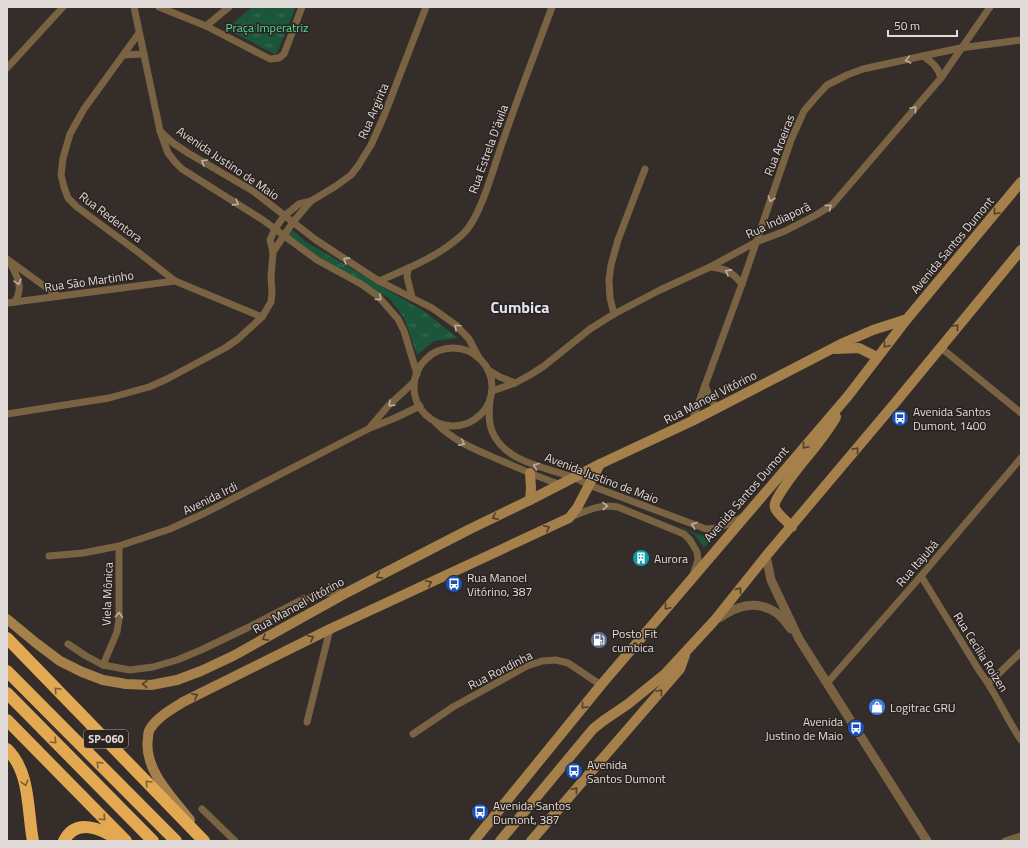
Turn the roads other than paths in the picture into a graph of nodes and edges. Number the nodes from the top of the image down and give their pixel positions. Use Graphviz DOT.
graph roads {
  1 [pos="63,7"];
  2 [pos="134,7"];
  3 [pos="159,7"];
  4 [pos="229,7"];
  5 [pos="302,7"];
  6 [pos="426,7"];
  7 [pos="552,7"];
  8 [pos="990,7"];
  9 [pos="206,26"];
  10 [pos="139,33"];
  11 [pos="1021,40"];
  12 [pos="960,48"];
  13 [pos="144,54"];
  14 [pos="124,55"];
  15 [pos="923,56"];
  16 [pos="7,68"];
  17 [pos="941,78"];
  18 [pos="160,131"];
  19 [pos="645,169"];
  20 [pos="1021,182"];
  21 [pos="311,201"];
  22 [pos="284,216"];
  23 [pos="293,222"];
  24 [pos="275,230"];
  25 [pos="283,236"];
  26 [pos="756,242"];
  27 [pos="1021,250"];
  28 [pos="272,252"];
  29 [pos="8,261"];
  30 [pos="710,267"];
  31 [pos="408,268"];
  32 [pos="175,281"];
  33 [pos="379,281"];
  34 [pos="742,284"];
  35 [pos="58,296"];
  36 [pos="412,297"];
  37 [pos="11,303"];
  38 [pos="614,314"];
  39 [pos="262,317"];
  40 [pos="907,319"];
  41 [pos="940,346"];
  42 [pos="830,350"];
  43 [pos="877,357"];
  44 [pos="479,358"];
  45 [pos="488,370"];
  46 [pos="417,374"];
  47 [pos="414,382"];
  48 [pos="515,383"];
  49 [pos="705,385"];
  50 [pos="492,391"];
  51 [pos="848,396"];
  52 [pos="490,400"];
  53 [pos="420,406"];
  54 [pos="717,408"];
  55 [pos="1021,413"];
  56 [pos="7,414"];
  57 [pos="431,419"];
  58 [pos="692,422"];
  59 [pos="370,428"];
  60 [pos="1021,458"];
  61 [pos="600,464"];
  62 [pos="530,473"];
  63 [pos="573,477"];
  64 [pos="559,484"];
  65 [pos="589,485"];
  66 [pos="530,500"];
  67 [pos="744,517"];
  68 [pos="569,518"];
  69 [pos="792,526"];
  70 [pos="119,546"];
  71 [pos="49,556"];
  72 [pos="766,556"];
  73 [pos="921,576"];
  74 [pos="692,577"];
  75 [pos="348,592"];
  76 [pos="7,619"];
  77 [pos="714,621"];
  78 [pos="330,629"];
  79 [pos="7,638"];
  80 [pos="800,639"];
  81 [pos="68,644"];
  82 [pos="687,650"];
  83 [pos="1021,652"];
  84 [pos="103,665"];
  85 [pos="7,671"];
  86 [pos="828,682"];
  87 [pos="989,683"];
  88 [pos="602,685"];
  89 [pos="7,693"];
  90 [pos="7,720"];
  91 [pos="306,722"];
  92 [pos="413,734"];
  93 [pos="1021,740"];
  94 [pos="7,749"];
  95 [pos="202,809"];
  96 [pos="1021,836"];
  97 [pos="33,841"];
  98 [pos="64,841"];
  99 [pos="119,841"];
  100 [pos="126,841"];
  101 [pos="153,841"];
  102 [pos="176,841"];
  103 [pos="205,841"];
  104 [pos="235,841"];
  105 [pos="474,841"];
  106 [pos="500,841"];
  107 [pos="531,841"];
  108 [pos="927,841"];
  109 [pos="1006,841"];
  1 -- 16 [label="street"];
  2 -- 10 [label="street"];
  3 -- 9 [label="street"];
  4 -- 9 [label="street"];
  5 -- 9 [label="street"];
  6 -- 21 [label="street, Rua Argirita"];
  7 -- 31 [label="street, Rua Estrela D'ávila"];
  8 -- 12 [label="street, Rua Indiaporã"];
  10 -- 13 [label="street"];
  10 -- 14 [label="street, Rua Redentora"];
  11 -- 12 [label="street, Rua Aroeiras"];
  12 -- 15 [label="street, Rua Aroeiras"];
  12 -- 17 [label="street, Rua Indiaporã"];
  13 -- 14 [label="street"];
  13 -- 18 [label="street"];
  14 -- 32 [label="street, Rua Redentora"];
  15 -- 17 [label="street"];
  15 -- 26 [label="street, Rua Aroeiras, one-way"];
  26 -- 17 [label="street, Rua Indiaporã, one-way"];
  22 -- 18 [label="street, Avenida Justino de Maio, one-way"];
  18 -- 24 [label="street, Avenida Justino de Maio, one-way"];
  19 -- 38 [label="street"];
  20 -- 40 [label="main road, Avenida Santos Dumont, one-way"];
  21 -- 22 [label="street, Rua Argirita"];
  21 -- 23 [label="street, Rua Argirita"];
  22 -- 23 [label="street, Avenida Justino de Maio"];
  22 -- 24 [label="street, Rua Argirita"];
  23 -- 25 [label="street, Rua Argirita"];
  33 -- 23 [label="street, Avenida Justino de Maio, one-way"];
  24 -- 25 [label="street, Avenida Justino de Maio"];
  24 -- 28 [label="street"];
  25 -- 28 [label="street, Rua Argirita"];
  25 -- 46 [label="street, Avenida Justino de Maio, one-way"];
  26 -- 30 [label="street, Rua Indiaporã"];
  26 -- 34 [label="street, Rua Aroeiras"];
  41 -- 27 [label="main road, one-way"];
  28 -- 39 [label="street"];
  29 -- 35 [label="street"];
  29 -- 37 [label="street, one-way"];
  34 -- 30 [label="street, one-way"];
  30 -- 38 [label="street, Rua Indiaporã"];
  31 -- 33 [label="street, Rua Estrela D'ávila"];
  31 -- 36 [label="street"];
  32 -- 35 [label="street, Rua São Martinho"];
  32 -- 39 [label="street, Rua Redentora"];
  33 -- 36 [label="street, Avenida Justino de Maio"];
  34 -- 49 [label="street, Rua Aroeiras"];
  35 -- 37 [label="street, Rua São Martinho"];
  44 -- 36 [label="street, Avenida Justino de Maio, one-way"];
  38 -- 48 [label="street, Rua Indiaporã"];
  39 -- 56 [label="street"];
  40 -- 42 [label="main road, Rua Manoel Vitórino"];
  40 -- 43 [label="main road, Avenida Santos Dumont, one-way"];
  41 -- 55 [label="street"];
  69 -- 41 [label="main road, one-way"];
  42 -- 43 [label="main road, Rua Manoel Vitórino"];
  42 -- 54 [label="main road, Rua Manoel Vitórino"];
  43 -- 51 [label="main road, Avenida Santos Dumont"];
  44 -- 45 [label="street"];
  44 -- 46 [label="street"];
  45 -- 48 [label="street"];
  45 -- 50 [label="street"];
  46 -- 47 [label="street"];
  47 -- 53 [label="street"];
  47 -- 59 [label="street, Avenida Irdi, one-way"];
  48 -- 50 [label="street, Rua Indiaporã"];
  49 -- 54 [label="street"];
  49 -- 58 [label="street, Rua Aroeiras"];
  50 -- 52 [label="street"];
  51 -- 67 [label="main road, Avenida Santos Dumont, one-way"];
  51 -- 69 [label="main road"];
  52 -- 57 [label="street"];
  63 -- 52 [label="street, Avenida Justino de Maio, one-way"];
  53 -- 57 [label="street"];
  53 -- 59 [label="street, Avenida Irdi"];
  54 -- 58 [label="main road, Rua Manoel Vitórino"];
  57 -- 62 [label="street, Avenida Justino de Maio, one-way"];
  58 -- 61 [label="main road, Rua Manoel Vitórino"];
  59 -- 70 [label="street, Avenida Irdi"];
  60 -- 73 [label="street, Rua Itajubá"];
  61 -- 63 [label="main road, Rua Manoel Vitórino"];
  61 -- 65 [label="main road"];
  62 -- 64 [label="street, Avenida Justino de Maio"];
  62 -- 66 [label="main road"];
  63 -- 64 [label="main road, Rua Manoel Vitórino"];
  63 -- 65 [label="street, Avenida Justino de Maio"];
  64 -- 66 [label="main road, Rua Manoel Vitórino"];
  67 -- 65 [label="street, Avenida Justino de Maio, one-way"];
  65 -- 68 [label="main road"];
  66 -- 75 [label="main road, Rua Manoel Vitórino, one-way"];
  67 -- 74 [label="main road, Avenida Santos Dumont"];
  68 -- 74 [label="street, one-way"];
  78 -- 68 [label="main road, one-way"];
  69 -- 72 [label="main road"];
  70 -- 71 [label="street, Avenida Irdi"];
  84 -- 70 [label="street, Viela Mônica, one-way"];
  77 -- 72 [label="main road, one-way"];
  72 -- 80 [label="street"];
  73 -- 86 [label="street, Rua Itajubá"];
  73 -- 87 [label="street, Rua Cecília Roizen"];
  74 -- 88 [label="main road, Avenida Santos Dumont, one-way"];
  75 -- 76 [label="main road, Rua Manoel Vitórino, one-way"];
  75 -- 84 [label="street"];
  77 -- 80 [label="street"];
  77 -- 82 [label="main road"];
  78 -- 91 [label="street"];
  103 -- 78 [label="main road, one-way"];
  103 -- 79 [label="highway, SP-060, one-way"];
  80 -- 86 [label="street"];
  81 -- 84 [label="street"];
  82 -- 106 [label="main road"];
  107 -- 82 [label="main road, one-way"];
  83 -- 87 [label="street"];
  102 -- 85 [label="highway, SP-060, one-way"];
  86 -- 108 [label="street"];
  87 -- 93 [label="street, Rua Cecília Roizen"];
  88 -- 92 [label="street, Rua Rondinha"];
  88 -- 105 [label="main road, Avenida Santos Dumont, one-way"];
  89 -- 101 [label="highway, SP-060, one-way"];
  90 -- 100 [label="highway, one-way"];
  94 -- 97 [label="highway, one-way"];
  95 -- 104 [label="street"];
  96 -- 109 [label="street"];
  98 -- 99 [label="highway"];
}
